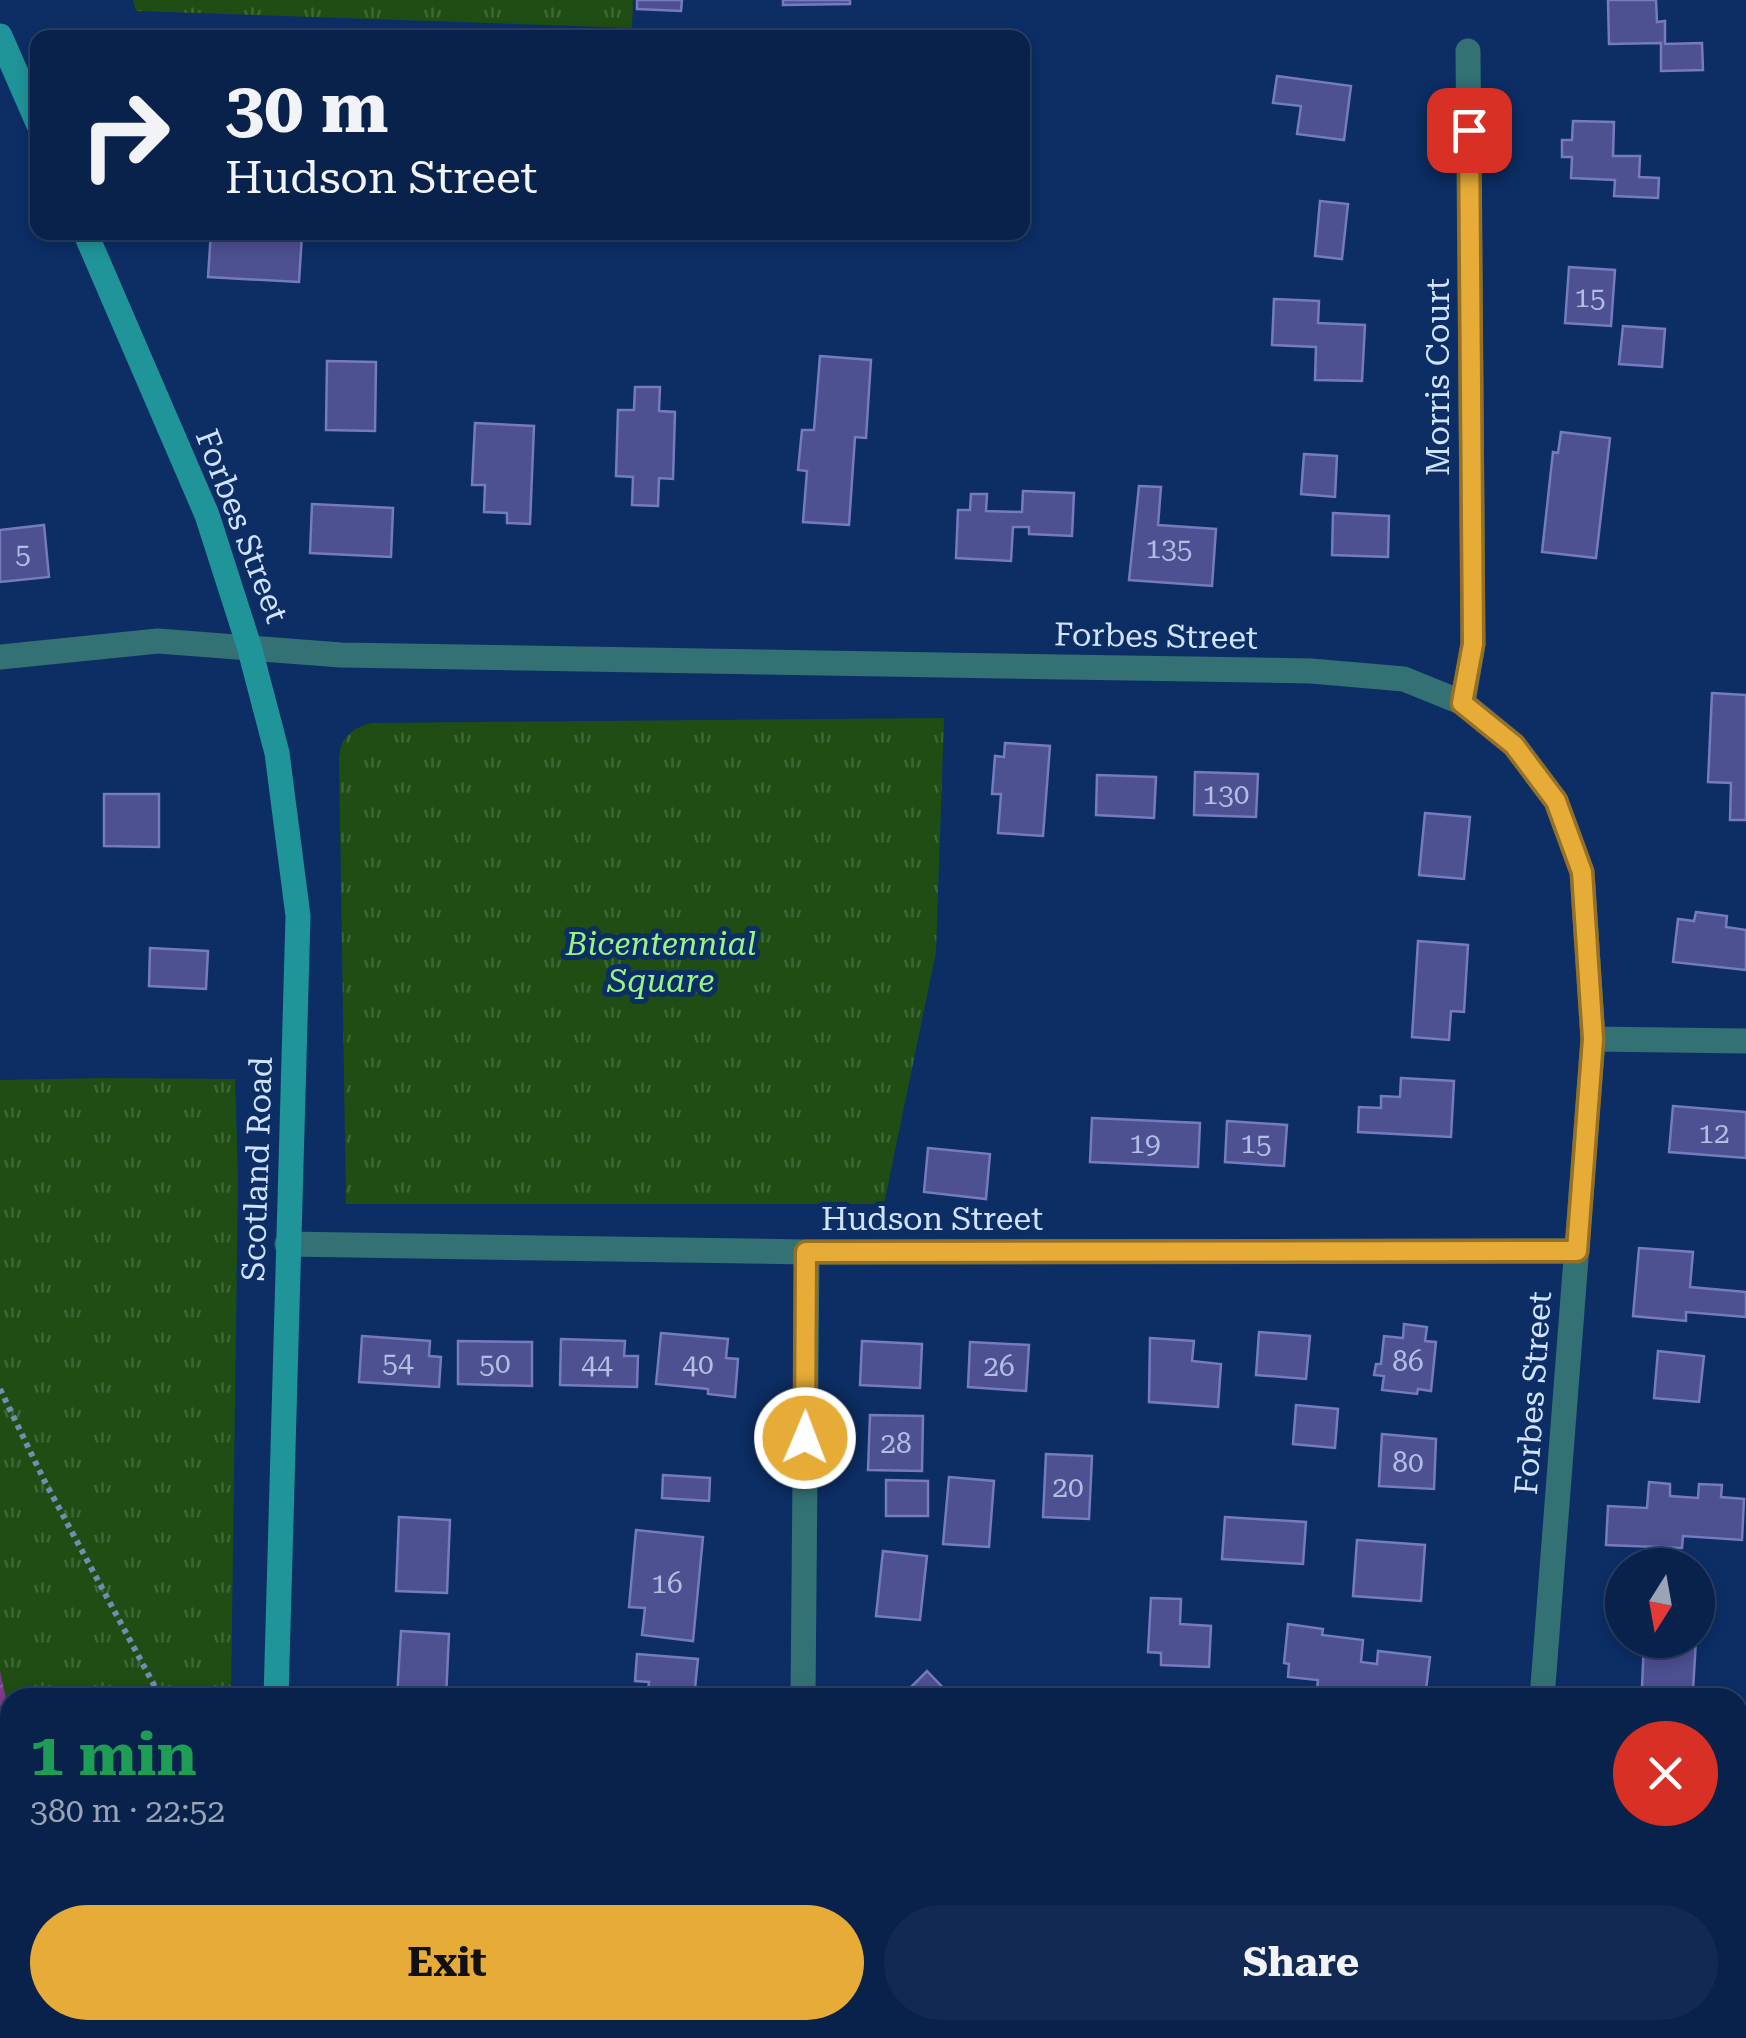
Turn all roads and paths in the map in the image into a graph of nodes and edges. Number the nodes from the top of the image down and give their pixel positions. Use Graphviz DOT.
graph roads {
  1 [pos="0,36"];
  2 [pos="1468,50"];
  3 [pos="30,105"];
  4 [pos="88,240"];
  5 [pos="249,646"];
  6 [pos="0,657"];
  7 [pos="1462,703"];
  8 [pos="1593,1039"];
  9 [pos="1746,1041"];
  10 [pos="287,1244"];
  11 [pos="1577,1251"];
  12 [pos="806,1252"];
  13 [pos="0,1390"];
  14 [pos="156,1688"];
  15 [pos="276,1688"];
  16 [pos="803,1688"];
  17 [pos="1543,1688"];
  1 -- 3 [label="main road"];
  2 -- 7 [label="street, Morris Court"];
  4 -- 5 [label="main road, Forbes Street"];
  5 -- 6 [label="street"];
  5 -- 7 [label="street, Forbes Street"];
  5 -- 10 [label="main road, Scotland Road"];
  7 -- 8 [label="street, Forbes Street"];
  8 -- 9 [label="street"];
  8 -- 11 [label="street, Forbes Street"];
  10 -- 12 [label="street, Hudson Street"];
  10 -- 15 [label="main road, Scotland Road"];
  11 -- 12 [label="street, Hudson Street"];
  11 -- 17 [label="street, Forbes Street"];
  12 -- 16 [label="street"];
  13 -- 14 [label="path"];
}
